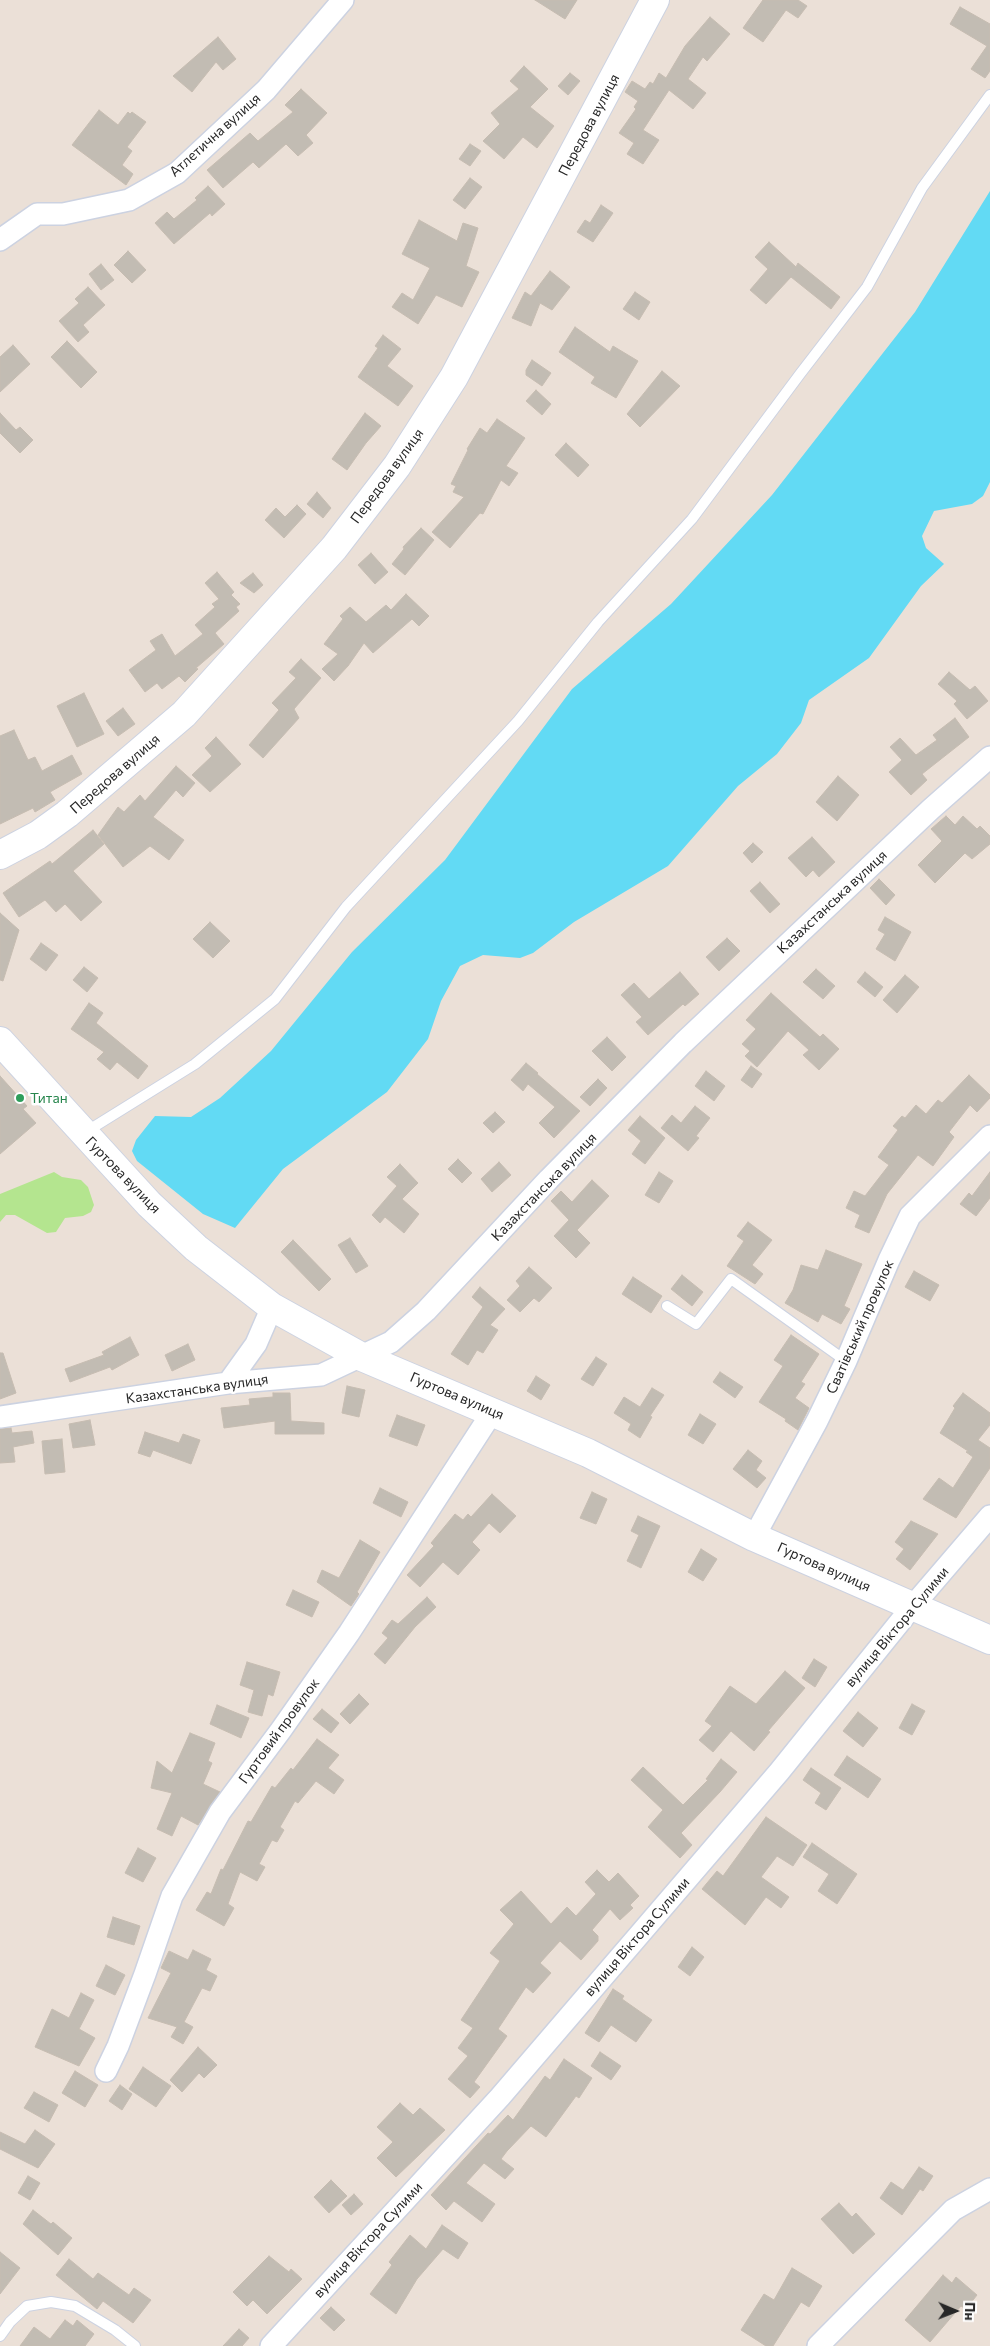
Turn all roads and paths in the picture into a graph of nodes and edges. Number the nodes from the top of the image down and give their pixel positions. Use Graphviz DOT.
graph roads {
  1 [pos="343,0"];
  2 [pos="655,0"];
  3 [pos="990,95"];
  4 [pos="0,240"];
  5 [pos="990,757"];
  6 [pos="0,855"];
  7 [pos="0,1041"];
  8 [pos="84,1134"];
  9 [pos="990,1136"];
  10 [pos="667,1306"];
  11 [pos="272,1307"];
  12 [pos="362,1357"];
  13 [pos="846,1361"];
  14 [pos="228,1383"];
  15 [pos="493,1411"];
  16 [pos="0,1417"];
  17 [pos="990,1516"];
  18 [pos="754,1537"];
  19 [pos="912,1607"];
  20 [pos="990,1640"];
  21 [pos="106,2071"];
  22 [pos="990,2189"];
  23 [pos="0,2336"];
  24 [pos="135,2346"];
  25 [pos="271,2346"];
  26 [pos="818,2346"];
  1 -- 4 [label="street, Атлетична вулиця"];
  2 -- 6 [label="street, Передова вулиця"];
  3 -- 8 [label="lane"];
  5 -- 12 [label="street, Казахстанська вулиця"];
  7 -- 8 [label="street, Гуртова вулиця"];
  8 -- 11 [label="street, Гуртова вулиця"];
  9 -- 13 [label="street, Сватівський провулок"];
  10 -- 13 [label="lane"];
  11 -- 12 [label="street, Гуртова вулиця"];
  11 -- 14 [label="street"];
  12 -- 14 [label="street, Казахстанська вулиця"];
  12 -- 15 [label="street, Гуртова вулиця"];
  13 -- 18 [label="street, Сватівський провулок"];
  14 -- 16 [label="street, Казахстанська вулиця"];
  15 -- 18 [label="street, Гуртова вулиця"];
  15 -- 21 [label="street, Гуртовий провулок"];
  17 -- 19 [label="street, вулиця Віктора Сулими"];
  18 -- 19 [label="street, Гуртова вулиця"];
  19 -- 20 [label="street, Гуртова вулиця"];
  19 -- 25 [label="street, вулиця Віктора Сулими"];
  22 -- 26 [label="street"];
  23 -- 24 [label="lane"];
}
